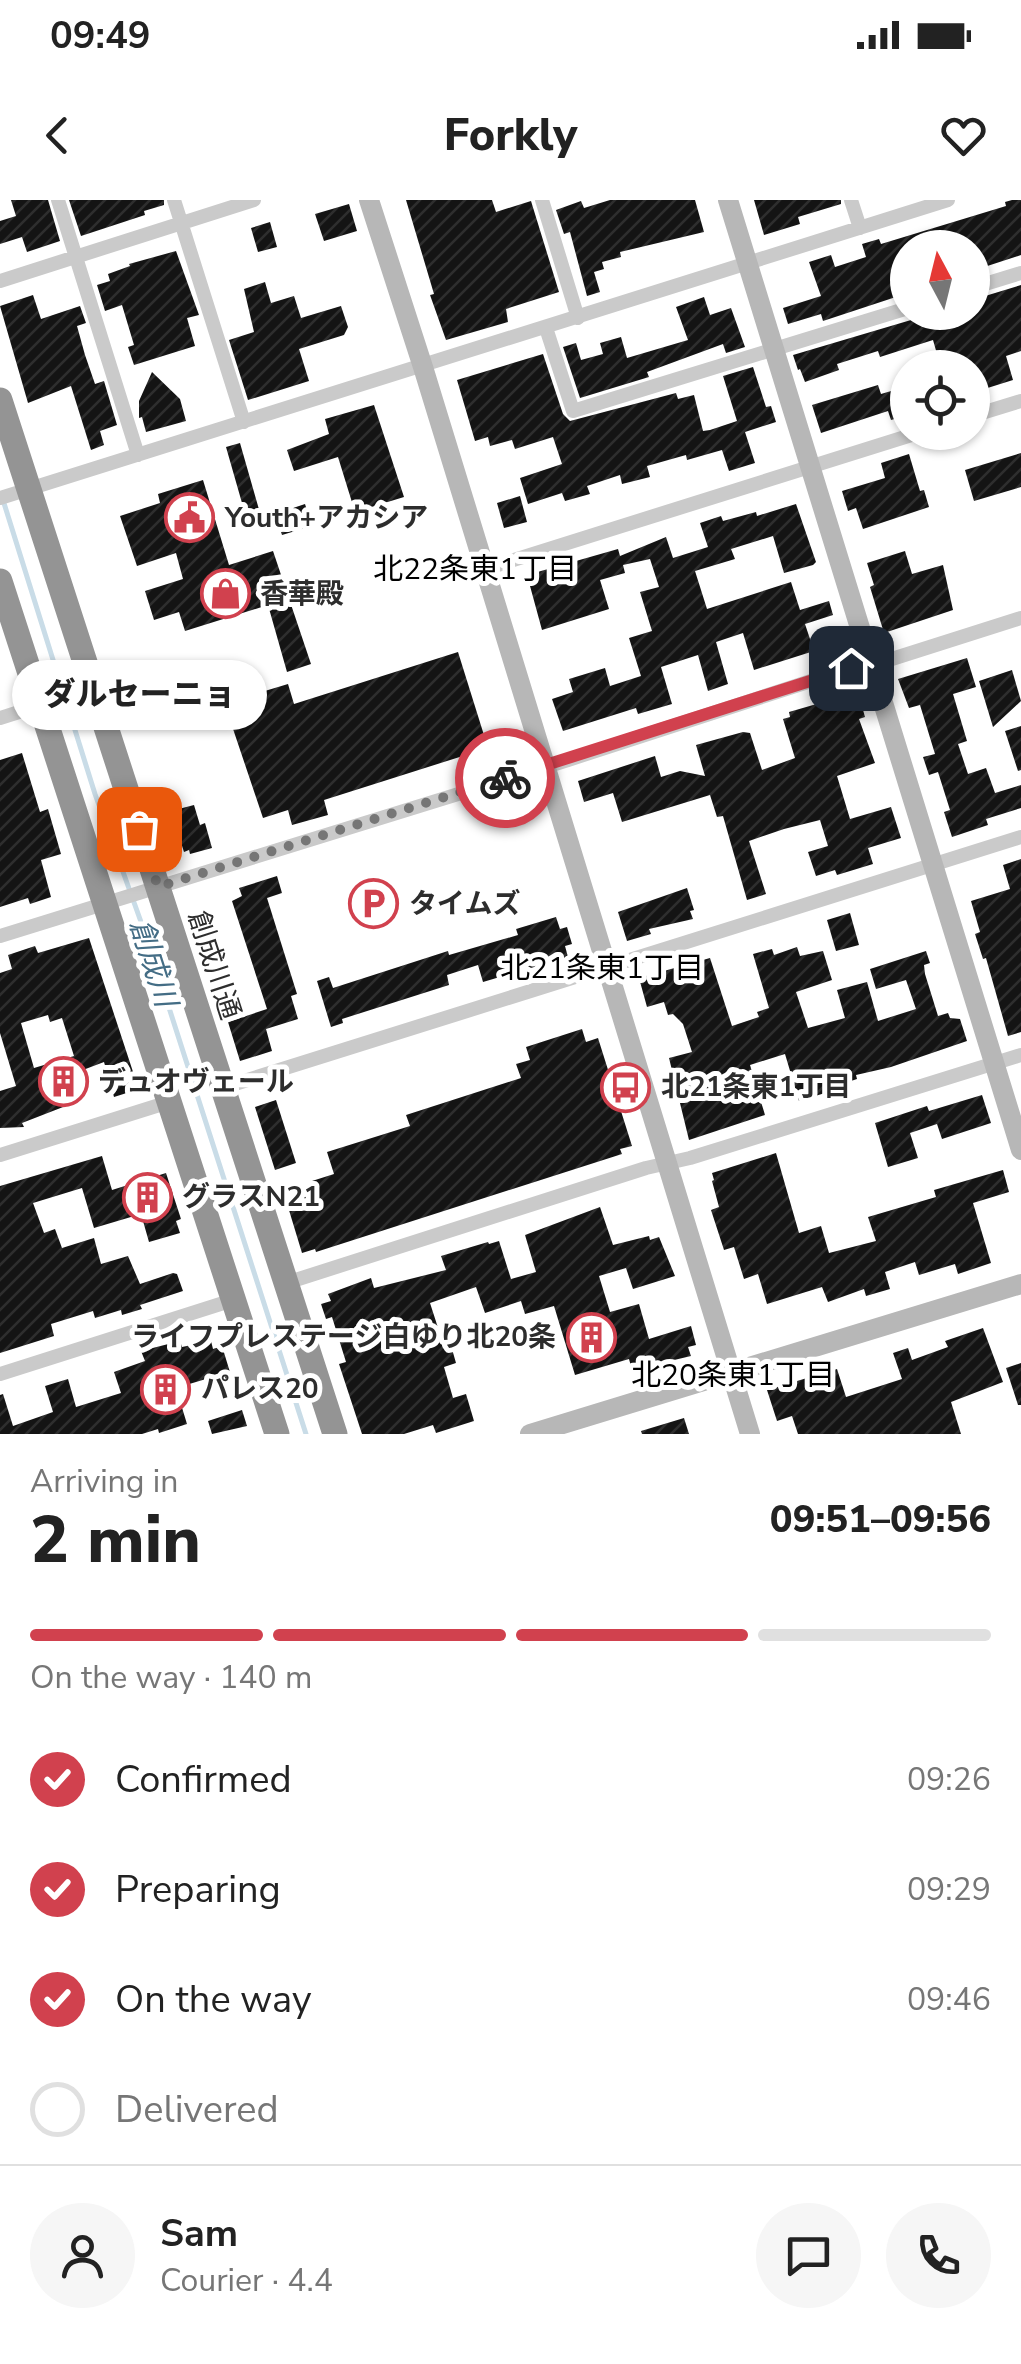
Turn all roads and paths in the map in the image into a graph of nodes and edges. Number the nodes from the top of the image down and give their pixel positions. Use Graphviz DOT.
graph roads {
  1 [pos="58,200"];
  2 [pos="174,200"];
  3 [pos="254,200"];
  4 [pos="368,200"];
  5 [pos="542,200"];
  6 [pos="728,200"];
  7 [pos="852,200"];
  8 [pos="948,200"];
  9 [pos="180,222"];
  10 [pos="860,228"];
  11 [pos="74,255"];
  12 [pos="750,263"];
  13 [pos="1021,273"];
  14 [pos="0,281"];
  15 [pos="990,282"];
  16 [pos="890,314"];
  17 [pos="578,318"];
  18 [pos="546,328"];
  19 [pos="776,349"];
  20 [pos="423,367"];
  21 [pos="0,400"];
  22 [pos="1021,401"];
  23 [pos="990,410"];
  24 [pos="244,422"];
  25 [pos="890,442"];
  26 [pos="138,456"];
  27 [pos="812,466"];
  28 [pos="15,494"];
  29 [pos="485,569"];
  30 [pos="0,581"];
  31 [pos="1021,618"];
  32 [pos="873,665"];
  33 [pos="40,705"];
  34 [pos="0,718"];
  35 [pos="544,765"];
  36 [pos="1021,837"];
  37 [pos="934,865"];
  38 [pos="152,889"];
  39 [pos="111,901"];
  40 [pos="0,936"];
  41 [pos="606,967"];
  42 [pos="1021,1055"];
  43 [pos="994,1064"];
  44 [pos="222,1088"];
  45 [pos="168,1102"];
  46 [pos="1021,1150"];
  47 [pos="0,1155"];
  48 [pos="668,1164"];
  49 [pos="286,1283"];
  50 [pos="1021,1284"];
  51 [pos="233,1300"];
  52 [pos="730,1370"];
  53 [pos="0,1374"];
  54 [pos="277,1434"];
  55 [pos="336,1434"];
  56 [pos="530,1434"];
  57 [pos="750,1434"];
  1 -- 11 [label="street"];
  2 -- 9 [label="street"];
  3 -- 9 [label="street"];
  4 -- 20 [label="street"];
  5 -- 17 [label="street"];
  6 -- 12 [label="street"];
  7 -- 10 [label="street"];
  8 -- 10 [label="street"];
  9 -- 11 [label="street"];
  9 -- 24 [label="street"];
  10 -- 12 [label="street"];
  11 -- 14 [label="street"];
  11 -- 26 [label="street"];
  12 -- 17 [label="street"];
  12 -- 19 [label="street"];
  13 -- 15 [label="street"];
  16 -- 19 [label="street"];
  17 -- 18 [label="street"];
  18 -- 19 [label="street"];
  18 -- 20 [label="street"];
  19 -- 27 [label="street"];
  20 -- 24 [label="street"];
  20 -- 29 [label="street"];
  21 -- 28 [label="highway, 創成川通"];
  22 -- 23 [label="street"];
  24 -- 26 [label="street"];
  25 -- 27 [label="street"];
  26 -- 28 [label="street"];
  27 -- 29 [label="street"];
  27 -- 32 [label="street"];
  28 -- 38 [label="highway, 創成川通"];
  29 -- 35 [label="street"];
  30 -- 33 [label="highway"];
  31 -- 32 [label="street"];
  32 -- 35 [label="street"];
  32 -- 37 [label="street"];
  33 -- 34 [label="street"];
  33 -- 39 [label="highway"];
  35 -- 38 [label="street"];
  35 -- 41 [label="street"];
  36 -- 37 [label="street"];
  37 -- 41 [label="street"];
  37 -- 43 [label="street"];
  38 -- 39 [label="street"];
  38 -- 44 [label="highway, 創成川通"];
  39 -- 40 [label="street"];
  39 -- 45 [label="highway"];
  41 -- 44 [label="street"];
  41 -- 48 [label="street"];
  42 -- 43 [label="street"];
  43 -- 46 [label="street"];
  43 -- 48 [label="street"];
  44 -- 49 [label="highway, 創成川通"];
  45 -- 47 [label="street"];
  45 -- 51 [label="highway"];
  48 -- 49 [label="street"];
  48 -- 52 [label="street"];
  49 -- 55 [label="highway, 創成川通"];
  50 -- 52 [label="street"];
  51 -- 53 [label="street"];
  51 -- 54 [label="highway"];
  52 -- 56 [label="street"];
  52 -- 57 [label="street"];
}
